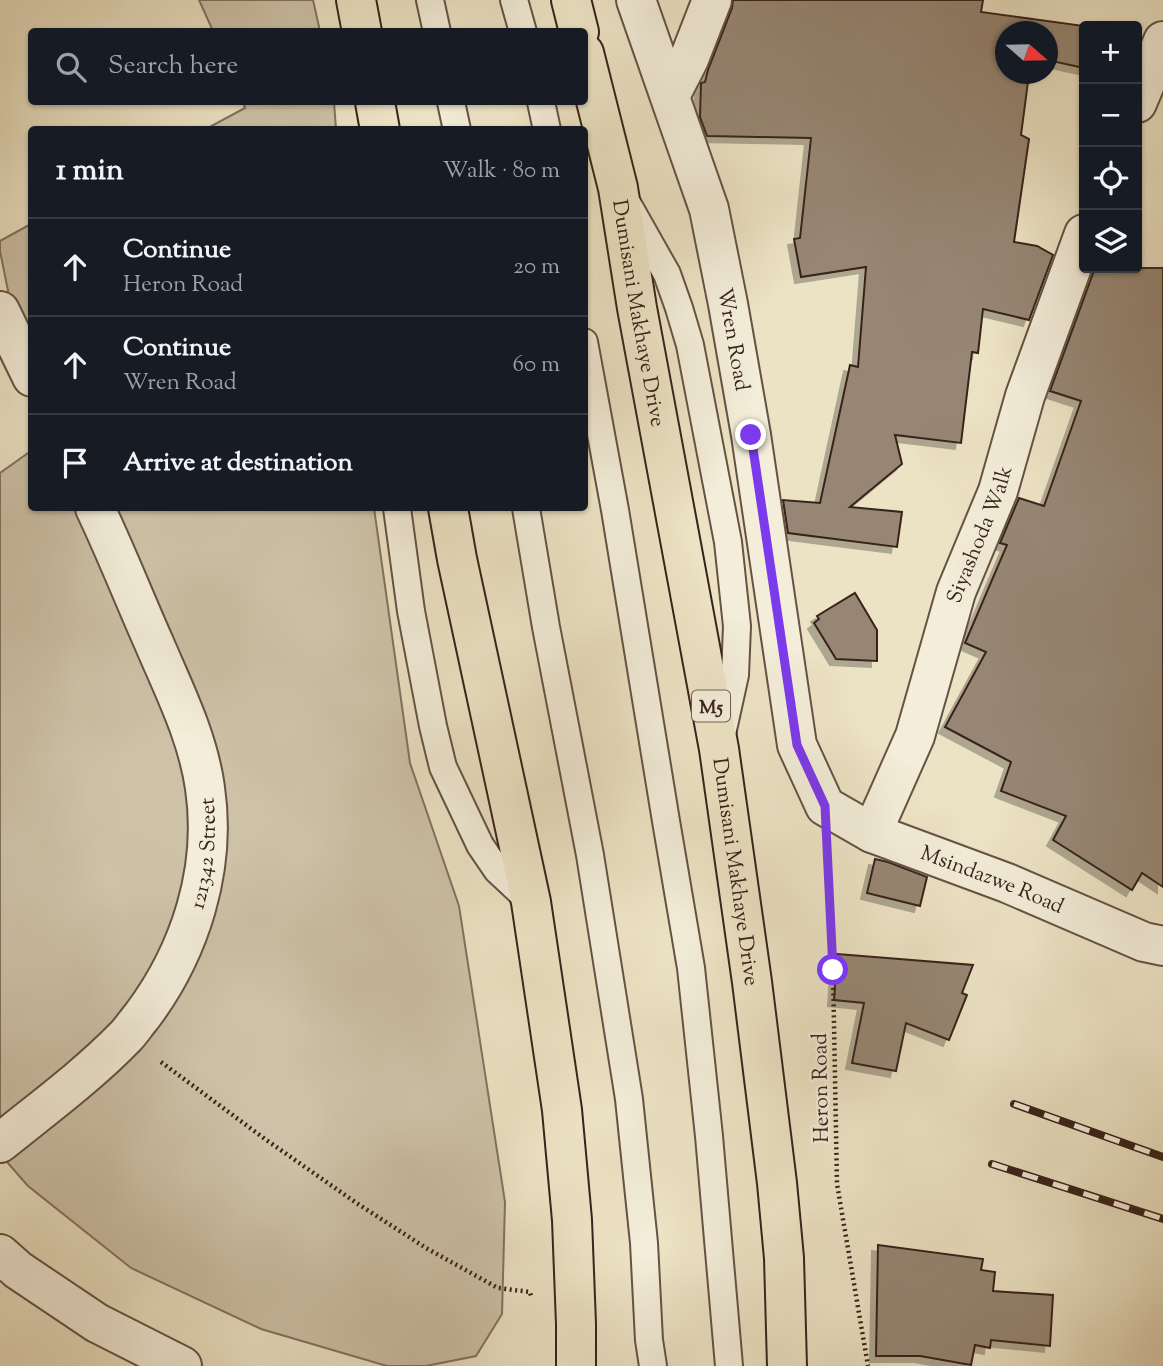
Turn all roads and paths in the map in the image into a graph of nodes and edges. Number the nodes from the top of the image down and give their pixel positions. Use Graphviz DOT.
graph roads {
  1 [pos="356,0"];
  2 [pos="430,0"];
  3 [pos="514,0"];
  4 [pos="570,0"];
  5 [pos="636,0"];
  6 [pos="712,0"];
  7 [pos="361,28"];
  8 [pos="435,28"];
  9 [pos="522,28"];
  10 [pos="578,28"];
  11 [pos="1163,41"];
  12 [pos="588,69"];
  13 [pos="1142,91"];
  14 [pos="670,96"];
  15 [pos="375,105"];
  16 [pos="452,105"];
  17 [pos="542,105"];
  18 [pos="379,126"];
  19 [pos="456,126"];
  20 [pos="546,126"];
  21 [pos="1079,248"];
  22 [pos="0,311"];
  23 [pos="588,364"];
  24 [pos="28,369"];
  25 [pos="95,511"];
  26 [pos="397,511"];
  27 [pos="449,511"];
  28 [pos="527,511"];
  29 [pos="825,806"];
  30 [pos="872,833"];
  31 [pos="531,902"];
  32 [pos="1163,946"];
  33 [pos="127,1036"];
  34 [pos="0,1143"];
  35 [pos="0,1254"];
  36 [pos="530,1292"];
  37 [pos="784,1357"];
  38 [pos="182,1366"];
  39 [pos="576,1366"];
  40 [pos="653,1366"];
  41 [pos="729,1366"];
  42 [pos="868,1366"];
  1 -- 7 [label="main road"];
  2 -- 8 [label="lane"];
  3 -- 9 [label="lane"];
  4 -- 10 [label="main road"];
  5 -- 14 [label="street, Wren Road"];
  6 -- 14 [label="street"];
  11 -- 13 [label="street"];
  12 -- 37 [label="main road, Dumisani Makhaye Drive / M5"];
  14 -- 29 [label="street, Wren Road"];
  15 -- 18 [label="main road"];
  16 -- 19 [label="lane"];
  17 -- 20 [label="lane"];
  21 -- 30 [label="street, Siyashoda Walk"];
  22 -- 24 [label="street"];
  23 -- 41 [label="lane"];
  25 -- 33 [label="street, 121342 Street"];
  26 -- 31 [label="lane"];
  27 -- 31 [label="main road"];
  28 -- 40 [label="lane"];
  29 -- 30 [label="street, Msindazwe Road"];
  29 -- 42 [label="path, Heron Road"];
  30 -- 32 [label="street, Msindazwe Road"];
  31 -- 39 [label="main road"];
  33 -- 34 [label="street, 121342 Street"];
  33 -- 36 [label="path"];
  35 -- 38 [label="street"];
}
